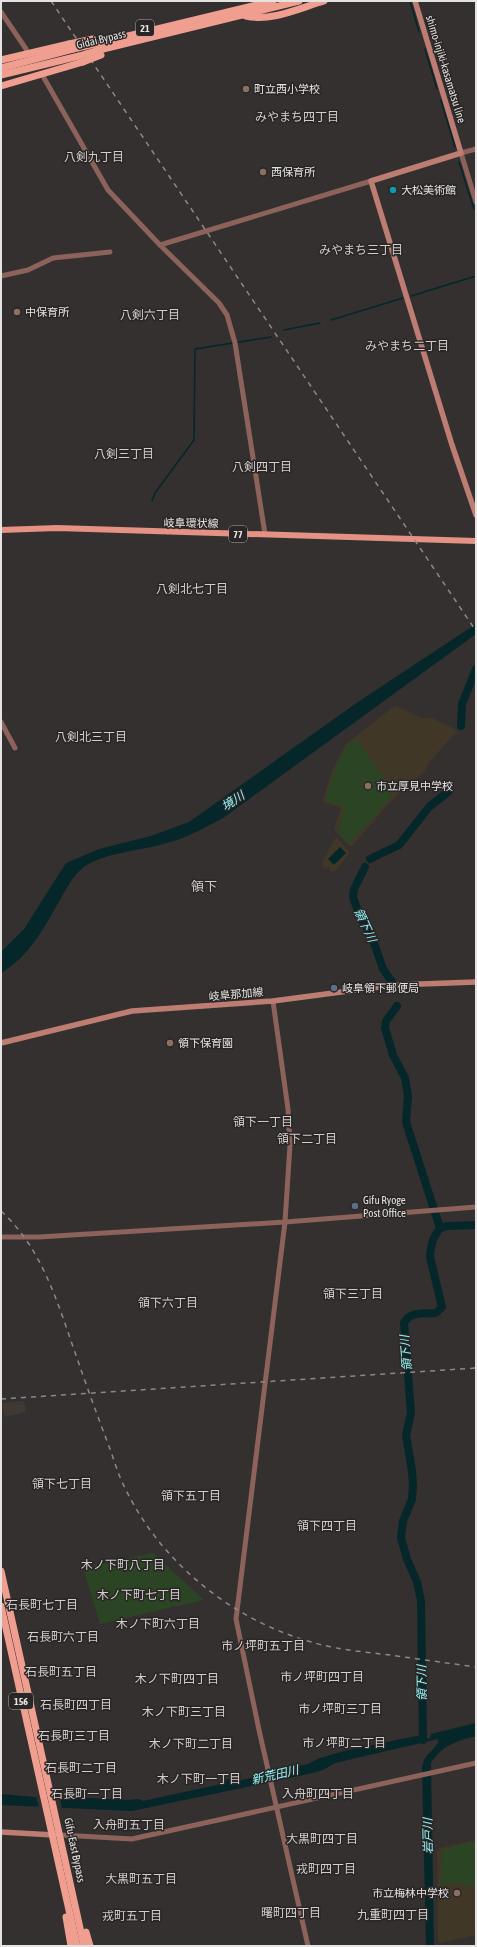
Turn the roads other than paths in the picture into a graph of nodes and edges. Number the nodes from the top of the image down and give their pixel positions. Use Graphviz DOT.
graph roads {
  1 [pos="259,1"];
  2 [pos="272,1"];
  3 [pos="299,1"];
  4 [pos="324,1"];
  5 [pos="415,1"];
  6 [pos="248,7"];
  7 [pos="1,12"];
  8 [pos="244,15"];
  9 [pos="196,24"];
  10 [pos="71,47"];
  11 [pos="97,47"];
  12 [pos="26,49"];
  13 [pos="81,59"];
  14 [pos="1,60"];
  15 [pos="1,68"];
  16 [pos="1,75"];
  17 [pos="44,78"];
  18 [pos="1,86"];
  19 [pos="476,149"];
  20 [pos="461,153"];
  21 [pos="371,181"];
  22 [pos="476,202"];
  23 [pos="160,245"];
  24 [pos="110,252"];
  25 [pos="1,276"];
  26 [pos="476,515"];
  27 [pos="1,530"];
  28 [pos="266,534"];
  29 [pos="476,541"];
  30 [pos="1,722"];
  31 [pos="15,748"];
  32 [pos="476,982"];
  33 [pos="273,1001"];
  34 [pos="1,1043"];
  35 [pos="476,1207"];
  36 [pos="286,1222"];
  37 [pos="1,1237"];
  38 [pos="1,1571"];
  39 [pos="1,1606"];
  40 [pos="476,1763"];
  41 [pos="276,1808"];
  42 [pos="1,1832"];
  43 [pos="61,1835"];
  44 [pos="52,1836"];
  45 [pos="66,1895"];
  46 [pos="76,1906"];
  47 [pos="71,1946"];
  48 [pos="77,1946"];
  49 [pos="84,1946"];
  50 [pos="90,1946"];
  51 [pos="308,1946"];
  1 -- 6 [label="highway, 21"];
  2 -- 6 [label="highway, Gidai Bypass / 21"];
  3 -- 8 [label="highway, Gidai Bypass / 21"];
  4 -- 8 [label="highway, 21"];
  5 -- 20 [label="main road, shimo-injiki-kasamatsu line"];
  6 -- 9 [label="highway, Gidai Bypass / 21"];
  7 -- 12 [label="street"];
  8 -- 9 [label="highway, Gidai Bypass / 21"];
  9 -- 11 [label="highway, Gidai Bypass / 21"];
  9 -- 11 [label="highway, 21"];
  10 -- 11 [label="highway, Gidai Bypass / 21, bridge"];
  10 -- 14 [label="highway, 21"];
  10 -- 15 [label="highway, Gidai Bypass / 21"];
  11 -- 13 [label="highway, Gidai Bypass / 21, bridge"];
  13 -- 16 [label="highway, Gidai Bypass / 21"];
  13 -- 18 [label="highway, 21"];
  17 -- 23 [label="street"];
  19 -- 20 [label="street"];
  20 -- 21 [label="main road"];
  20 -- 22 [label="street"];
  21 -- 23 [label="street"];
  21 -- 26 [label="main road"];
  23 -- 28 [label="street"];
  24 -- 25 [label="street"];
  27 -- 28 [label="main road, 岐阜環状線 / 77"];
  28 -- 29 [label="main road, 岐阜環状線 / 77"];
  30 -- 31 [label="street"];
  32 -- 33 [label="main road, 岐阜那加線"];
  33 -- 34 [label="main road, 岐阜那加線"];
  33 -- 36 [label="street"];
  35 -- 36 [label="street"];
  36 -- 37 [label="street"];
  36 -- 41 [label="street"];
  38 -- 43 [label="highway, Gifu-East Bypass / 156"];
  39 -- 44 [label="highway, Gifu-East Bypass / 156"];
  40 -- 41 [label="street"];
  41 -- 43 [label="street"];
  41 -- 51 [label="street"];
  42 -- 44 [label="main road"];
  43 -- 44 [label="main road"];
  43 -- 46 [label="highway, Gifu-East Bypass / 156"];
  44 -- 45 [label="highway, Gifu-East Bypass / 156"];
  45 -- 47 [label="highway, 156"];
  45 -- 48 [label="highway, Gifu-East Bypass / 156"];
  46 -- 49 [label="highway, Gifu-East Bypass / 156"];
  46 -- 50 [label="highway, 156"];
}
